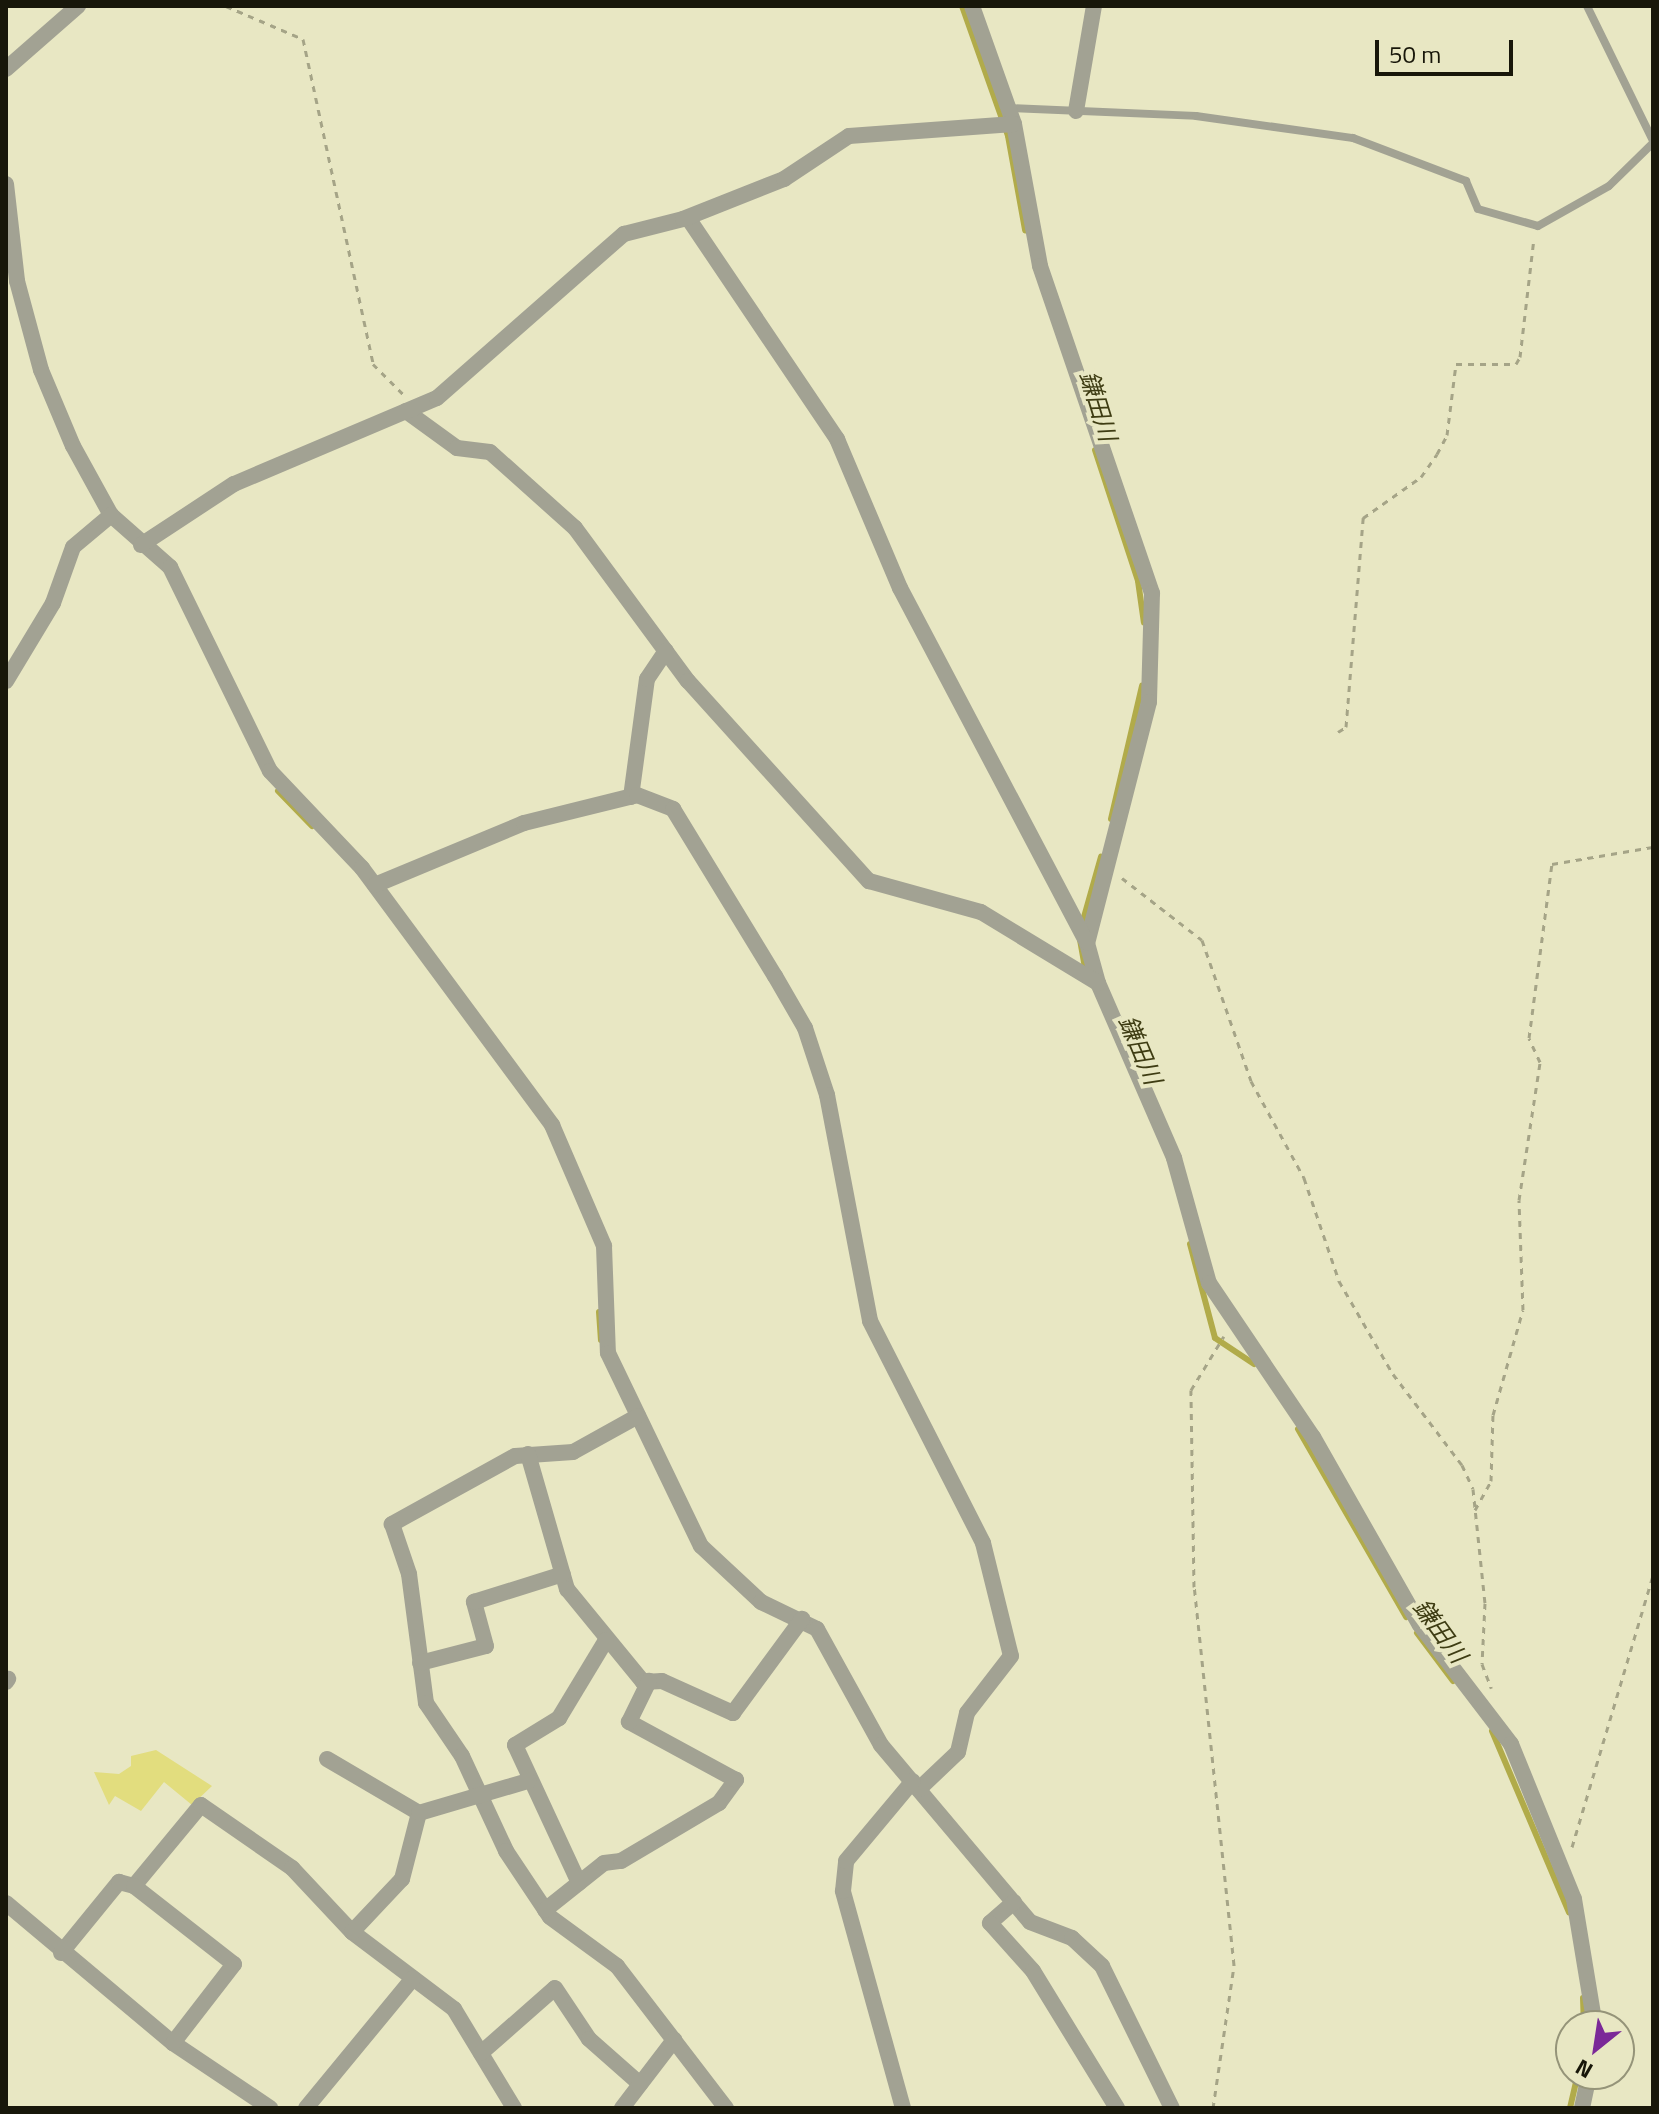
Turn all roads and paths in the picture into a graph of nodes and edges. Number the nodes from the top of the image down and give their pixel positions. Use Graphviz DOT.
graph roads {
  1 [pos="78,6"];
  2 [pos="226,6"];
  3 [pos="972,6"];
  4 [pos="1094,6"];
  5 [pos="1587,6"];
  6 [pos="6,69"];
  7 [pos="1076,111"];
  8 [pos="1011,116"];
  9 [pos="1653,142"];
  10 [pos="6,184"];
  11 [pos="688,218"];
  12 [pos="1538,226"];
  13 [pos="411,408"];
  14 [pos="111,515"];
  15 [pos="141,545"];
  16 [pos="666,651"];
  17 [pos="11,660"];
  18 [pos="6,681"];
  19 [pos="1338,732"];
  20 [pos="631,797"];
  21 [pos="1653,847"];
  22 [pos="1109,864"];
  23 [pos="375,885"];
  24 [pos="1087,943"];
  25 [pos="1098,983"];
  26 [pos="1232,1322"];
  27 [pos="638,1416"];
  28 [pos="528,1454"];
  29 [pos="1473,1514"];
  30 [pos="563,1574"];
  31 [pos="1653,1575"];
  32 [pos="802,1619"];
  33 [pos="606,1640"];
  34 [pos="420,1663"];
  35 [pos="649,1681"];
  36 [pos="1490,1711"];
  37 [pos="327,1759"];
  38 [pos="528,1781"];
  39 [pos="916,1785"];
  40 [pos="478,1795"];
  41 [pos="419,1813"];
  42 [pos="1565,1876"];
  43 [pos="579,1883"];
  44 [pos="134,1886"];
  45 [pos="1014,1902"];
  46 [pos="6,1903"];
  47 [pos="545,1910"];
  48 [pos="352,1932"];
  49 [pos="61,1953"];
  50 [pos="413,1978"];
  51 [pos="1593,2010"];
  52 [pos="674,2040"];
  53 [pos="173,2043"];
  54 [pos="481,2053"];
  55 [pos="640,2084"];
  56 [pos="270,2108"];
  57 [pos="306,2108"];
  58 [pos="514,2108"];
  59 [pos="622,2108"];
  60 [pos="726,2108"];
  61 [pos="903,2108"];
  62 [pos="1117,2108"];
  63 [pos="1172,2108"];
  64 [pos="1213,2108"];
  1 -- 6 [label="street"];
  2 -- 13 [label="path"];
  3 -- 8 [label="street"];
  4 -- 7 [label="street"];
  5 -- 9 [label="lane"];
  7 -- 8 [label="lane"];
  7 -- 12 [label="lane"];
  8 -- 11 [label="street"];
  8 -- 22 [label="street"];
  9 -- 12 [label="lane"];
  10 -- 14 [label="street"];
  11 -- 13 [label="street"];
  11 -- 24 [label="street"];
  12 -- 19 [label="path"];
  13 -- 15 [label="street"];
  13 -- 16 [label="street"];
  14 -- 15 [label="street"];
  14 -- 17 [label="street"];
  15 -- 23 [label="street"];
  16 -- 20 [label="street"];
  16 -- 25 [label="street"];
  17 -- 18 [label="street"];
  20 -- 23 [label="street"];
  20 -- 39 [label="street"];
  21 -- 29 [label="path"];
  22 -- 24 [label="street"];
  22 -- 29 [label="path"];
  23 -- 27 [label="street"];
  24 -- 25 [label="street"];
  25 -- 26 [label="street"];
  26 -- 36 [label="street"];
  26 -- 64 [label="path"];
  27 -- 28 [label="street"];
  27 -- 32 [label="street"];
  28 -- 30 [label="street"];
  28 -- 34 [label="street"];
  29 -- 36 [label="path"];
  30 -- 33 [label="street"];
  30 -- 34 [label="street"];
  31 -- 42 [label="path"];
  32 -- 35 [label="street"];
  32 -- 39 [label="street"];
  33 -- 35 [label="street"];
  33 -- 38 [label="street"];
  34 -- 40 [label="street"];
  35 -- 43 [label="street"];
  36 -- 42 [label="street"];
  37 -- 41 [label="street"];
  38 -- 40 [label="street"];
  38 -- 43 [label="street"];
  39 -- 45 [label="street"];
  39 -- 61 [label="street"];
  40 -- 41 [label="street"];
  40 -- 47 [label="street"];
  41 -- 48 [label="street"];
  42 -- 51 [label="street"];
  43 -- 47 [label="street"];
  44 -- 48 [label="street"];
  44 -- 49 [label="street"];
  44 -- 53 [label="street"];
  45 -- 62 [label="street"];
  45 -- 63 [label="street"];
  46 -- 49 [label="street"];
  47 -- 52 [label="street"];
  48 -- 50 [label="street"];
  49 -- 53 [label="street"];
  50 -- 54 [label="street"];
  50 -- 57 [label="street"];
  52 -- 55 [label="street"];
  52 -- 60 [label="street"];
  53 -- 56 [label="street"];
  54 -- 55 [label="street"];
  54 -- 58 [label="street"];
  55 -- 59 [label="street"];
}
